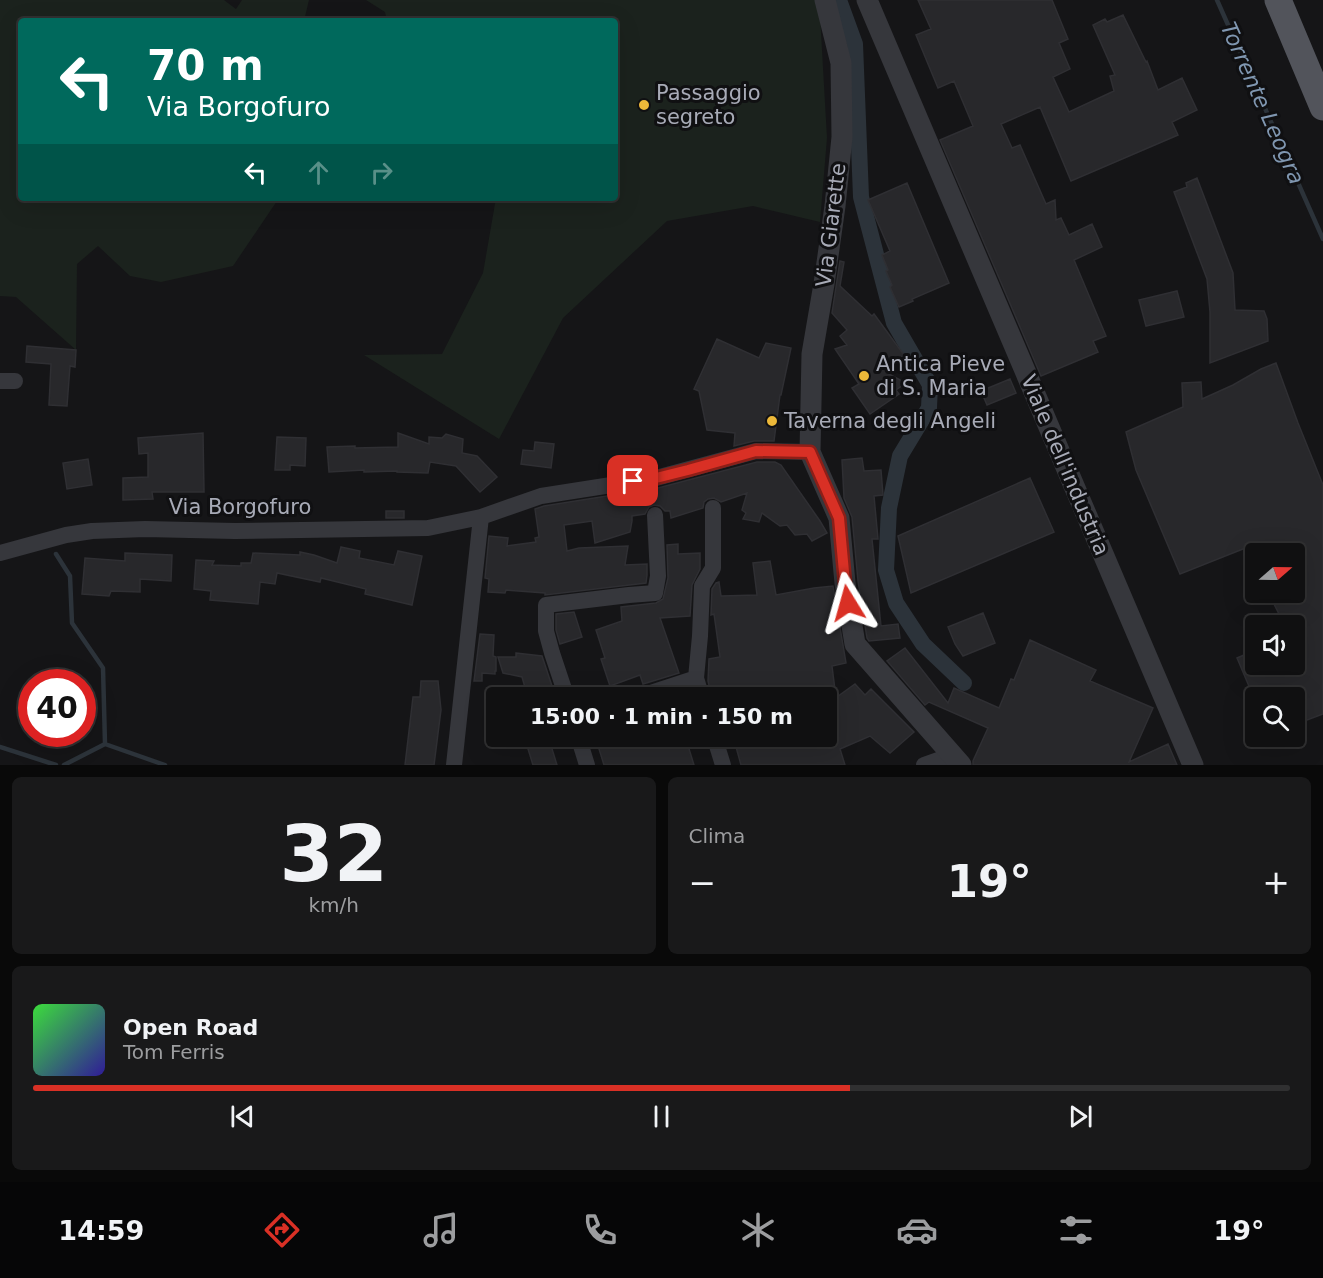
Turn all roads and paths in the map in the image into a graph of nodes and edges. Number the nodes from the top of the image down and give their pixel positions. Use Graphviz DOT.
graph roads {
  1 [pos="825,0"];
  2 [pos="867,0"];
  3 [pos="1278,0"];
  4 [pos="1323,107"];
  5 [pos="810,452"];
  6 [pos="713,508"];
  7 [pos="655,515"];
  8 [pos="481,517"];
  9 [pos="0,553"];
  10 [pos="696,678"];
  11 [pos="563,687"];
  12 [pos="669,687"];
  13 [pos="699,687"];
  14 [pos="581,747"];
  15 [pos="717,747"];
  16 [pos="957,760"];
  17 [pos="454,765"];
  18 [pos="587,765"];
  19 [pos="723,765"];
  20 [pos="924,765"];
  21 [pos="1192,765"];
  1 -- 5 [label="street, Via Giarette"];
  2 -- 21 [label="street, Viale dell'industria"];
  3 -- 4 [label="main road"];
  5 -- 8 [label="street, Via Borgofuro"];
  5 -- 16 [label="street"];
  6 -- 10 [label="street"];
  7 -- 11 [label="street"];
  8 -- 9 [label="street, Via Borgofuro"];
  8 -- 17 [label="street"];
  10 -- 12 [label="street"];
  10 -- 13 [label="street"];
  14 -- 18 [label="street"];
  15 -- 19 [label="street"];
  16 -- 20 [label="street"];
}
